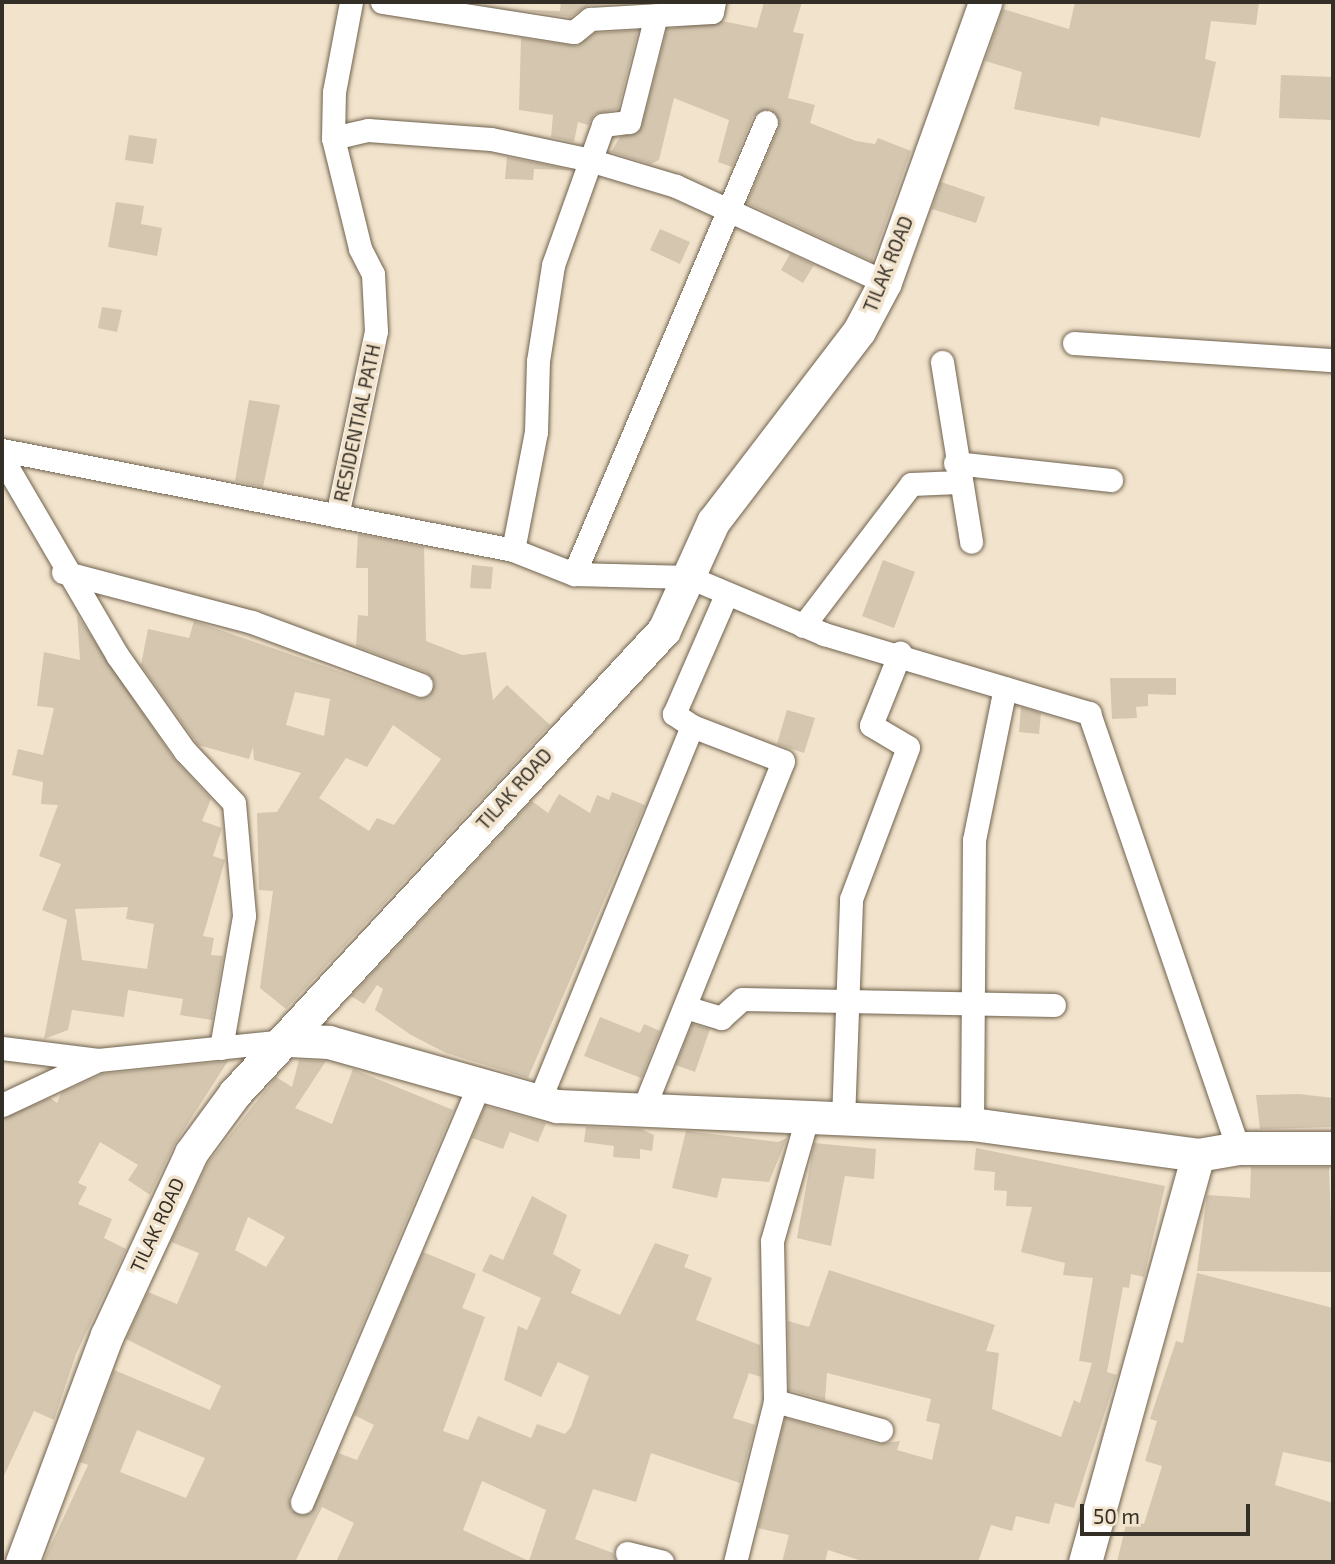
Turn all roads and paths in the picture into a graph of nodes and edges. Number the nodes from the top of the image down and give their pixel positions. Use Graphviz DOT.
graph roads {
  1 [pos="351,2"];
  2 [pos="382,2"];
  3 [pos="714,2"];
  4 [pos="985,2"];
  5 [pos="656,15"];
  6 [pos="766,122"];
  7 [pos="333,138"];
  8 [pos="586,159"];
  9 [pos="725,210"];
  10 [pos="885,282"];
  11 [pos="1074,343"];
  12 [pos="1333,360"];
  13 [pos="942,362"];
  14 [pos="2,450"];
  15 [pos="2,458"];
  16 [pos="957,473"];
  17 [pos="1111,480"];
  18 [pos="337,516"];
  19 [pos="971,542"];
  20 [pos="513,550"];
  21 [pos="63,572"];
  22 [pos="574,574"];
  23 [pos="688,577"];
  24 [pos="725,597"];
  25 [pos="803,626"];
  26 [pos="900,653"];
  27 [pos="421,685"];
  28 [pos="1005,688"];
  29 [pos="692,726"];
  30 [pos="850,1003"];
  31 [pos="976,1005"];
  32 [pos="1054,1005"];
  33 [pos="685,1007"];
  34 [pos="289,1040"];
  35 [pos="2,1048"];
  36 [pos="221,1048"];
  37 [pos="99,1060"];
  38 [pos="480,1085"];
  39 [pos="539,1101"];
  40 [pos="2,1105"];
  41 [pos="642,1112"];
  42 [pos="807,1118"];
  43 [pos="843,1119"];
  44 [pos="972,1124"];
  45 [pos="1238,1148"];
  46 [pos="1333,1148"];
  47 [pos="1198,1155"];
  48 [pos="775,1401"];
  49 [pos="881,1430"];
  50 [pos="302,1502"];
  51 [pos="627,1553"];
  52 [pos="22,1562"];
  53 [pos="662,1562"];
  54 [pos="735,1562"];
  55 [pos="1085,1562"];
  1 -- 7 [label="street, RESIDENTIAL PATH"];
  2 -- 5 [label="street"];
  3 -- 5 [label="street"];
  4 -- 10 [label="main road, TILAK ROAD"];
  5 -- 8 [label="street"];
  6 -- 9 [label="street"];
  7 -- 8 [label="street"];
  7 -- 18 [label="street, RESIDENTIAL PATH"];
  8 -- 9 [label="street"];
  8 -- 20 [label="street"];
  9 -- 10 [label="street"];
  9 -- 22 [label="street"];
  10 -- 23 [label="main road, TILAK ROAD"];
  11 -- 12 [label="street"];
  13 -- 16 [label="street"];
  14 -- 18 [label="street"];
  15 -- 21 [label="street"];
  16 -- 17 [label="street"];
  16 -- 19 [label="street"];
  16 -- 25 [label="street"];
  18 -- 20 [label="street"];
  20 -- 22 [label="street"];
  21 -- 27 [label="street"];
  21 -- 36 [label="street"];
  22 -- 23 [label="street"];
  23 -- 24 [label="street"];
  23 -- 34 [label="main road, TILAK ROAD"];
  24 -- 25 [label="street"];
  24 -- 29 [label="street"];
  25 -- 26 [label="street"];
  26 -- 28 [label="street"];
  26 -- 30 [label="street"];
  28 -- 31 [label="street"];
  28 -- 45 [label="street"];
  29 -- 33 [label="street"];
  29 -- 39 [label="street"];
  30 -- 31 [label="street"];
  30 -- 33 [label="street"];
  30 -- 43 [label="street"];
  31 -- 32 [label="street"];
  31 -- 44 [label="street"];
  33 -- 41 [label="street"];
  34 -- 36 [label="street"];
  34 -- 38 [label="main road"];
  34 -- 52 [label="main road, TILAK ROAD"];
  35 -- 37 [label="street"];
  36 -- 37 [label="street"];
  37 -- 40 [label="street"];
  38 -- 39 [label="main road"];
  38 -- 50 [label="street"];
  39 -- 41 [label="main road"];
  41 -- 42 [label="main road"];
  42 -- 43 [label="main road"];
  42 -- 48 [label="street"];
  43 -- 44 [label="main road"];
  44 -- 47 [label="main road"];
  45 -- 46 [label="main road"];
  45 -- 47 [label="main road"];
  47 -- 55 [label="main road"];
  48 -- 49 [label="street"];
  48 -- 54 [label="street"];
  51 -- 53 [label="street"];
}
